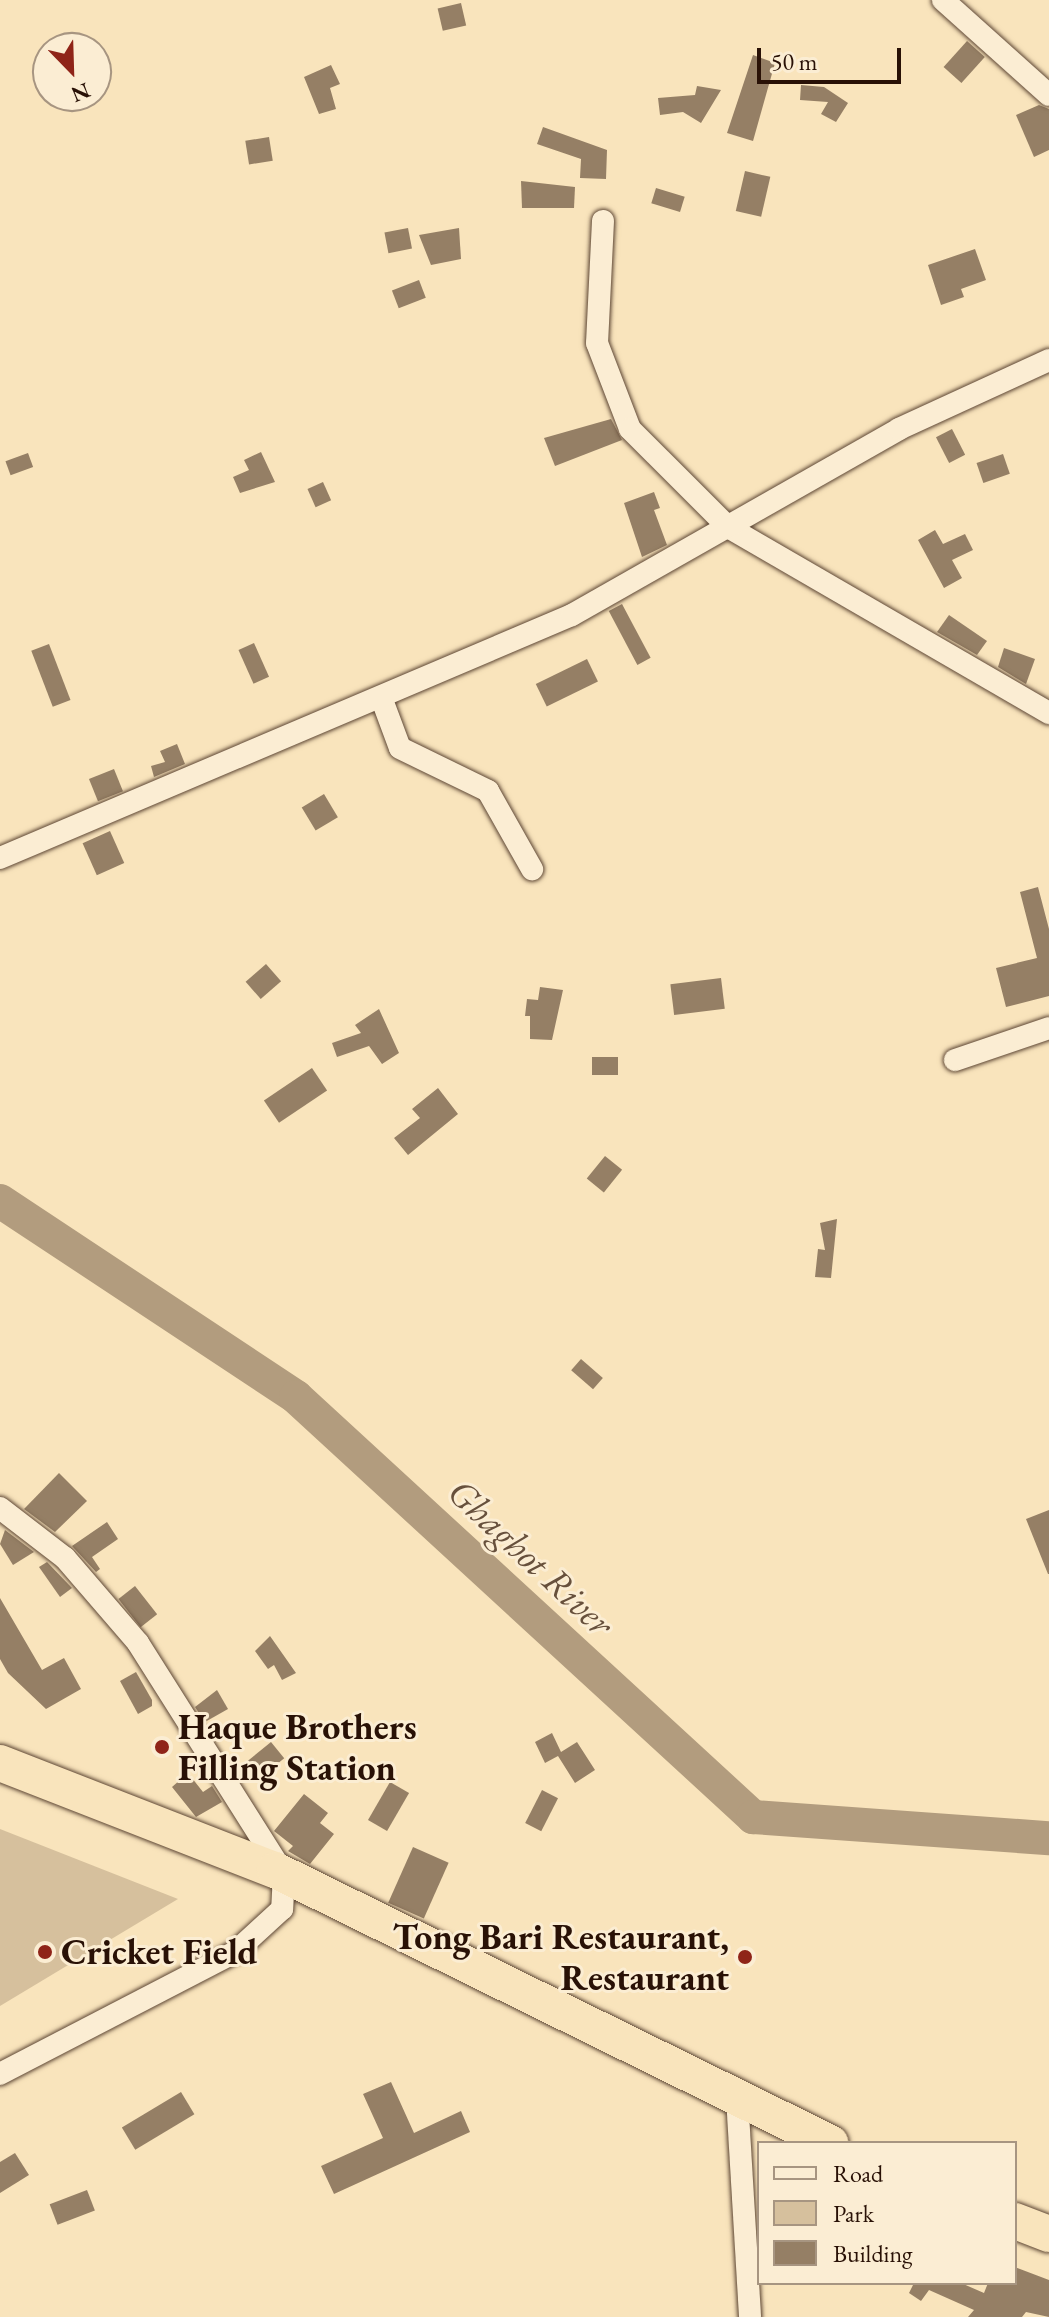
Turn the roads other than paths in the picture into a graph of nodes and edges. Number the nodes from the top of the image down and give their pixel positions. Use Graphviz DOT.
graph roads {
  1 [pos="943,0"];
  2 [pos="1049,95"];
  3 [pos="603,221"];
  4 [pos="1049,360"];
  5 [pos="728,527"];
  6 [pos="381,697"];
  7 [pos="1049,713"];
  8 [pos="0,858"];
  9 [pos="532,869"];
  10 [pos="1049,1028"];
  11 [pos="955,1060"];
  12 [pos="0,1508"];
  13 [pos="0,1763"];
  14 [pos="284,1874"];
  15 [pos="0,2074"];
  16 [pos="737,2097"];
  17 [pos="826,2141"];
  18 [pos="1017,2222"];
  19 [pos="1049,2234"];
  20 [pos="750,2317"];
  1 -- 2 [label="street"];
  3 -- 5 [label="street"];
  4 -- 5 [label="street"];
  5 -- 6 [label="street"];
  5 -- 7 [label="street"];
  6 -- 8 [label="street"];
  6 -- 9 [label="street"];
  10 -- 11 [label="street"];
  12 -- 14 [label="street"];
  13 -- 14 [label="highway"];
  14 -- 15 [label="street"];
  14 -- 16 [label="highway"];
  16 -- 17 [label="highway"];
  16 -- 20 [label="street"];
  18 -- 19 [label="highway"];
}
